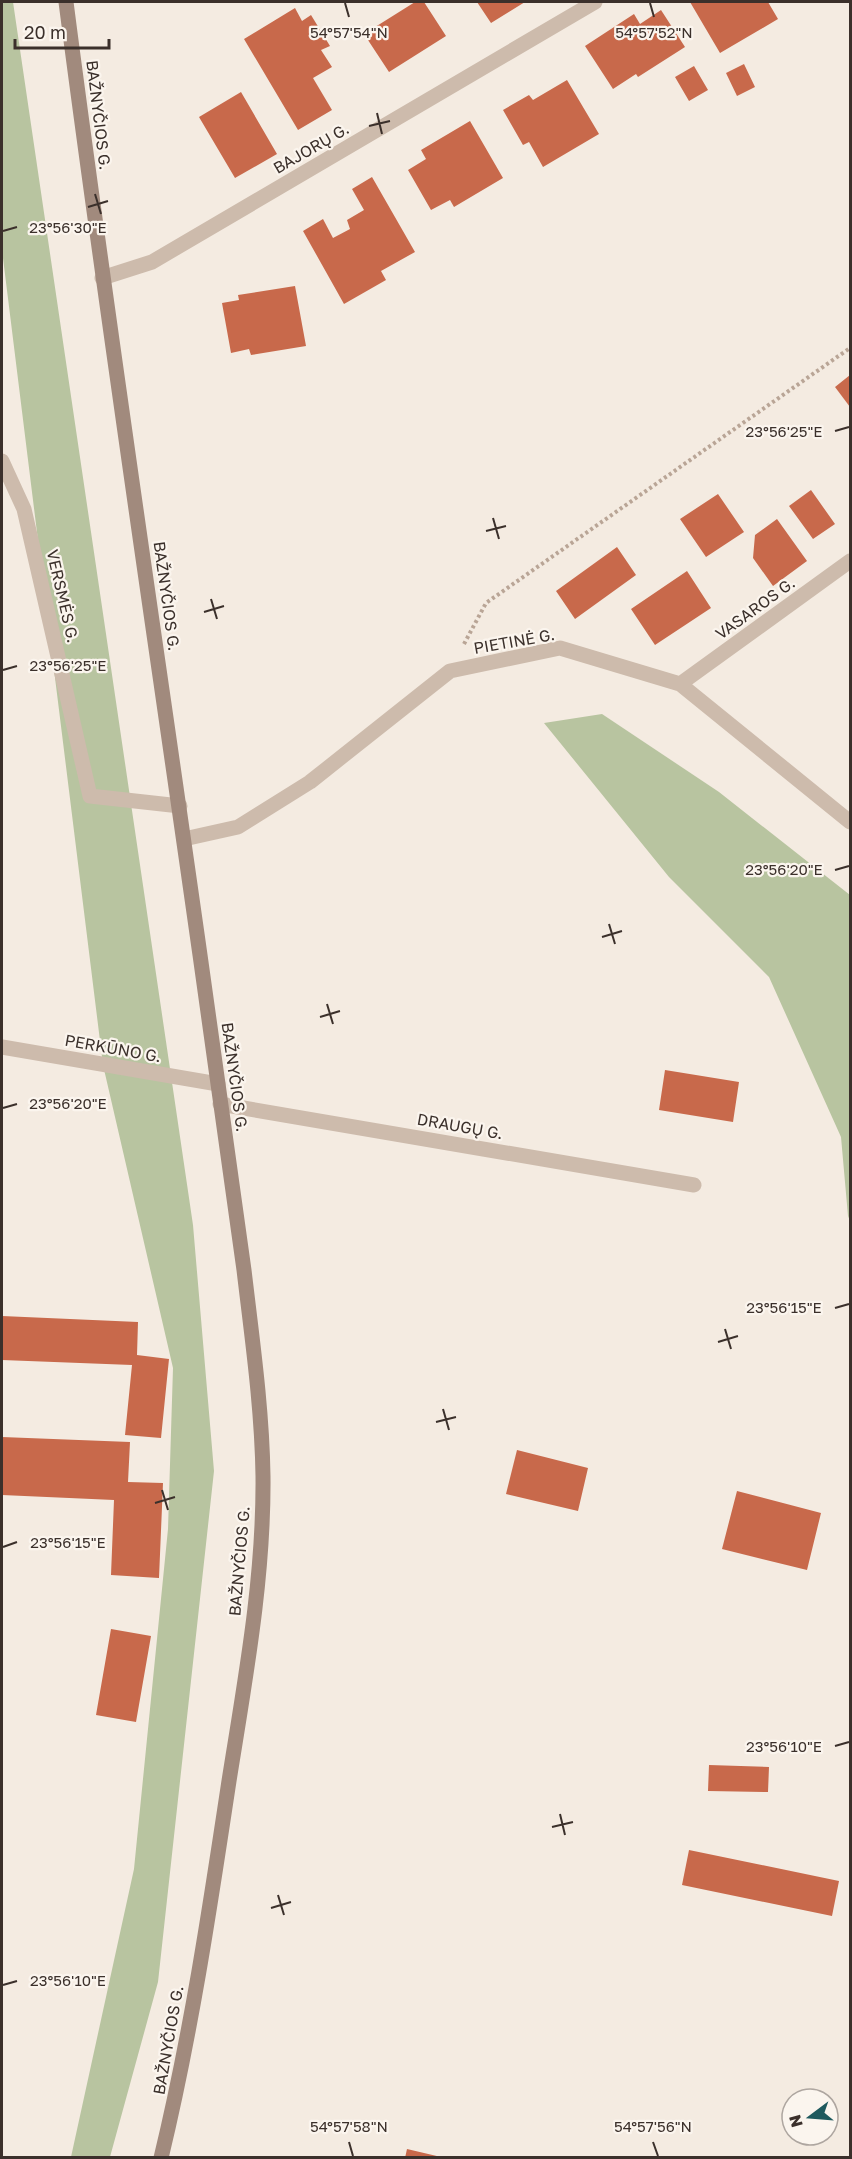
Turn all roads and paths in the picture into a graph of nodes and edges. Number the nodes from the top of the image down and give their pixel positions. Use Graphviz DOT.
graph roads {
  1 [pos="66,2"];
  2 [pos="595,2"];
  3 [pos="102,278"];
  4 [pos="850,348"];
  5 [pos="2,461"];
  6 [pos="850,561"];
  7 [pos="450,671"];
  8 [pos="680,684"];
  9 [pos="180,806"];
  10 [pos="850,822"];
  11 [pos="184,840"];
  12 [pos="2,1047"];
  13 [pos="218,1084"];
  14 [pos="220,1104"];
  15 [pos="694,1185"];
  16 [pos="161,2157"];
  1 -- 3 [label="main road, BAŽNYČIOS G."];
  2 -- 3 [label="street, BAJORŲ G."];
  3 -- 9 [label="main road, BAŽNYČIOS G."];
  4 -- 7 [label="path"];
  5 -- 9 [label="street, VERSMĖS G."];
  6 -- 8 [label="street, VASAROS G."];
  7 -- 8 [label="street, PIETINĖ G."];
  7 -- 11 [label="street, PIETINĖ G."];
  8 -- 10 [label="street, PIETINĖ G."];
  9 -- 11 [label="main road, BAŽNYČIOS G."];
  11 -- 13 [label="main road, BAŽNYČIOS G."];
  12 -- 13 [label="street, PERKŪNO G."];
  13 -- 14 [label="main road, BAŽNYČIOS G."];
  14 -- 15 [label="street, DRAUGŲ G."];
  14 -- 16 [label="main road, BAŽNYČIOS G."];
}
